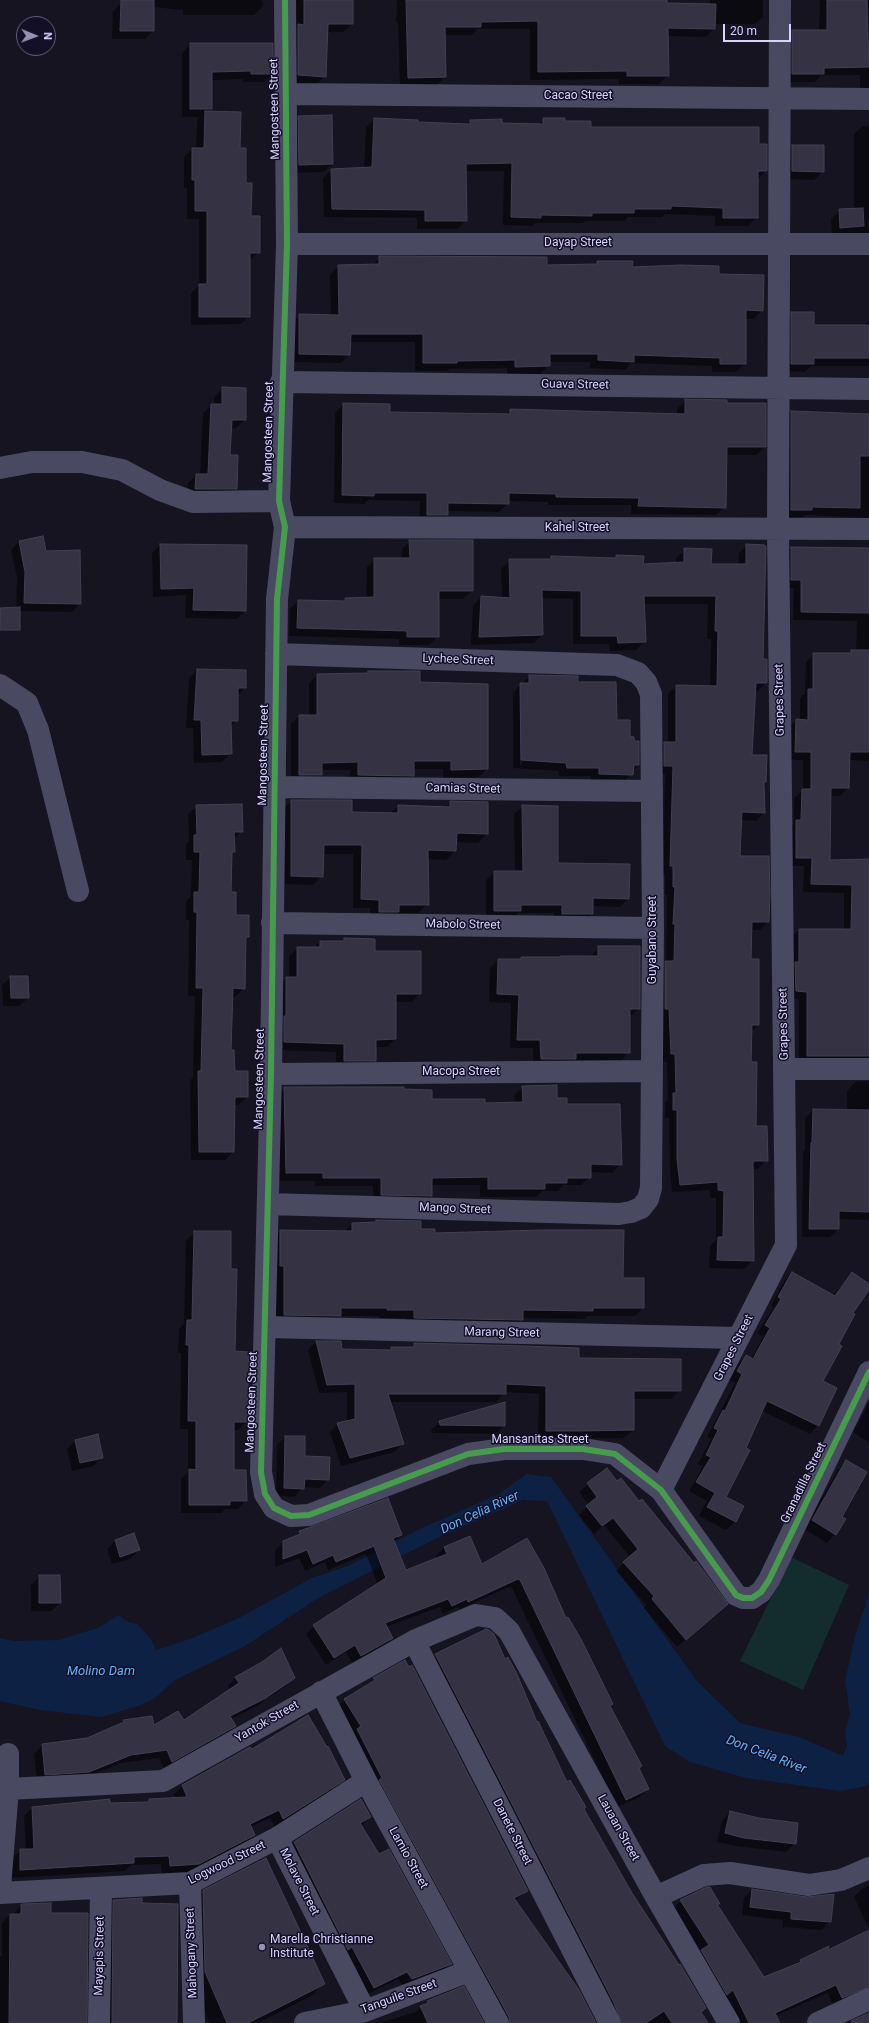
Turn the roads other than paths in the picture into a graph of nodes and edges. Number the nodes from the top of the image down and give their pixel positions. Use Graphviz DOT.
graph roads {
  1 [pos="285,0"];
  2 [pos="780,0"];
  3 [pos="286,94"];
  4 [pos="780,97"];
  5 [pos="869,99"];
  6 [pos="779,243"];
  7 [pos="287,244"];
  8 [pos="869,244"];
  9 [pos="281,382"];
  10 [pos="779,388"];
  11 [pos="869,389"];
  12 [pos="0,468"];
  13 [pos="278,501"];
  14 [pos="285,527"];
  15 [pos="778,528"];
  16 [pos="869,530"];
  17 [pos="276,654"];
  18 [pos="638,673"];
  19 [pos="0,685"];
  20 [pos="275,787"];
  21 [pos="652,791"];
  22 [pos="78,891"];
  23 [pos="272,923"];
  24 [pos="653,928"];
  25 [pos="784,1069"];
  26 [pos="869,1069"];
  27 [pos="652,1071"];
  28 [pos="271,1074"];
  29 [pos="268,1204"];
  30 [pos="641,1208"];
  31 [pos="266,1327"];
  32 [pos="738,1338"];
  33 [pos="869,1372"];
  34 [pos="661,1490"];
  35 [pos="274,1508"];
  36 [pos="752,1598"];
  37 [pos="509,1632"];
  38 [pos="414,1641"];
  39 [pos="321,1692"];
  40 [pos="8,1754"];
  41 [pos="366,1781"];
  42 [pos="8,1789"];
  43 [pos="277,1838"];
  44 [pos="869,1868"];
  45 [pos="190,1883"];
  46 [pos="0,1887"];
  47 [pos="101,1889"];
  48 [pos="0,1893"];
  49 [pos="656,1897"];
  50 [pos="469,1971"];
  51 [pos="869,1999"];
  52 [pos="365,2011"];
  53 [pos="99,2023"];
  54 [pos="194,2023"];
  55 [pos="305,2023"];
  56 [pos="498,2023"];
  57 [pos="610,2023"];
  58 [pos="729,2023"];
  59 [pos="818,2023"];
  1 -- 3 [label="street, Mangosteen Street"];
  2 -- 4 [label="street, Grapes Street"];
  3 -- 4 [label="street, Cacao Street"];
  3 -- 7 [label="street, Mangosteen Street"];
  4 -- 5 [label="street, Cacao Street"];
  4 -- 6 [label="street, Grapes Street"];
  6 -- 7 [label="street, Dayap Street"];
  6 -- 8 [label="street, Dayap Street"];
  6 -- 10 [label="street, Grapes Street"];
  7 -- 9 [label="street, Mangosteen Street"];
  9 -- 10 [label="street, Guava Street"];
  9 -- 13 [label="street, Mangosteen Street"];
  10 -- 11 [label="street, Guava Street"];
  10 -- 15 [label="street, Grapes Street"];
  12 -- 13 [label="street"];
  13 -- 14 [label="street, Mangosteen Street"];
  14 -- 15 [label="street, Kahel Street"];
  14 -- 17 [label="street, Mangosteen Street"];
  15 -- 16 [label="street, Kahel Street"];
  15 -- 25 [label="street, Grapes Street"];
  17 -- 18 [label="street, Lychee Street"];
  17 -- 20 [label="street, Mangosteen Street"];
  18 -- 21 [label="street, Guyabano Street"];
  19 -- 22 [label="street"];
  20 -- 21 [label="street, Camias Street"];
  20 -- 23 [label="street, Mangosteen Street"];
  21 -- 24 [label="street, Guyabano Street"];
  23 -- 24 [label="street, Mabolo Street"];
  23 -- 28 [label="street, Mangosteen Street"];
  24 -- 27 [label="street, Guyabano Street"];
  25 -- 26 [label="street"];
  25 -- 32 [label="street, Grapes Street"];
  27 -- 28 [label="street, Macopa Street"];
  27 -- 30 [label="street, Guyabano Street"];
  28 -- 29 [label="street, Mangosteen Street"];
  29 -- 30 [label="street, Mango Street"];
  29 -- 31 [label="street, Mangosteen Street"];
  31 -- 32 [label="street, Marang Street"];
  31 -- 35 [label="street, Mangosteen Street"];
  32 -- 34 [label="street, Grapes Street"];
  33 -- 36 [label="street, Granadilla Street"];
  34 -- 35 [label="street, Mansanitas Street"];
  34 -- 36 [label="street, Mansanitas Street"];
  37 -- 38 [label="street, Yantok Street"];
  37 -- 49 [label="street, Lauaan Street"];
  38 -- 39 [label="street, Yantok Street"];
  38 -- 57 [label="street, Danete Street"];
  39 -- 41 [label="street, Lamio Street"];
  39 -- 42 [label="street, Yantok Street"];
  40 -- 42 [label="street"];
  41 -- 43 [label="street, Logwood Street"];
  41 -- 50 [label="street, Lamio Street"];
  42 -- 46 [label="street"];
  43 -- 45 [label="street, Logwood Street"];
  43 -- 52 [label="street, Molave Street"];
  44 -- 49 [label="street"];
  45 -- 47 [label="street, Logwood Street"];
  45 -- 54 [label="street, Mahogany Street"];
  47 -- 48 [label="street, Logwood Street"];
  47 -- 53 [label="street, Mayapis Street"];
  49 -- 58 [label="street, Lauaan Street"];
  50 -- 52 [label="street, Tanguile Street"];
  50 -- 56 [label="street, Lamio Street"];
  51 -- 59 [label="street"];
  52 -- 55 [label="street, Tanguile Street"];
}
